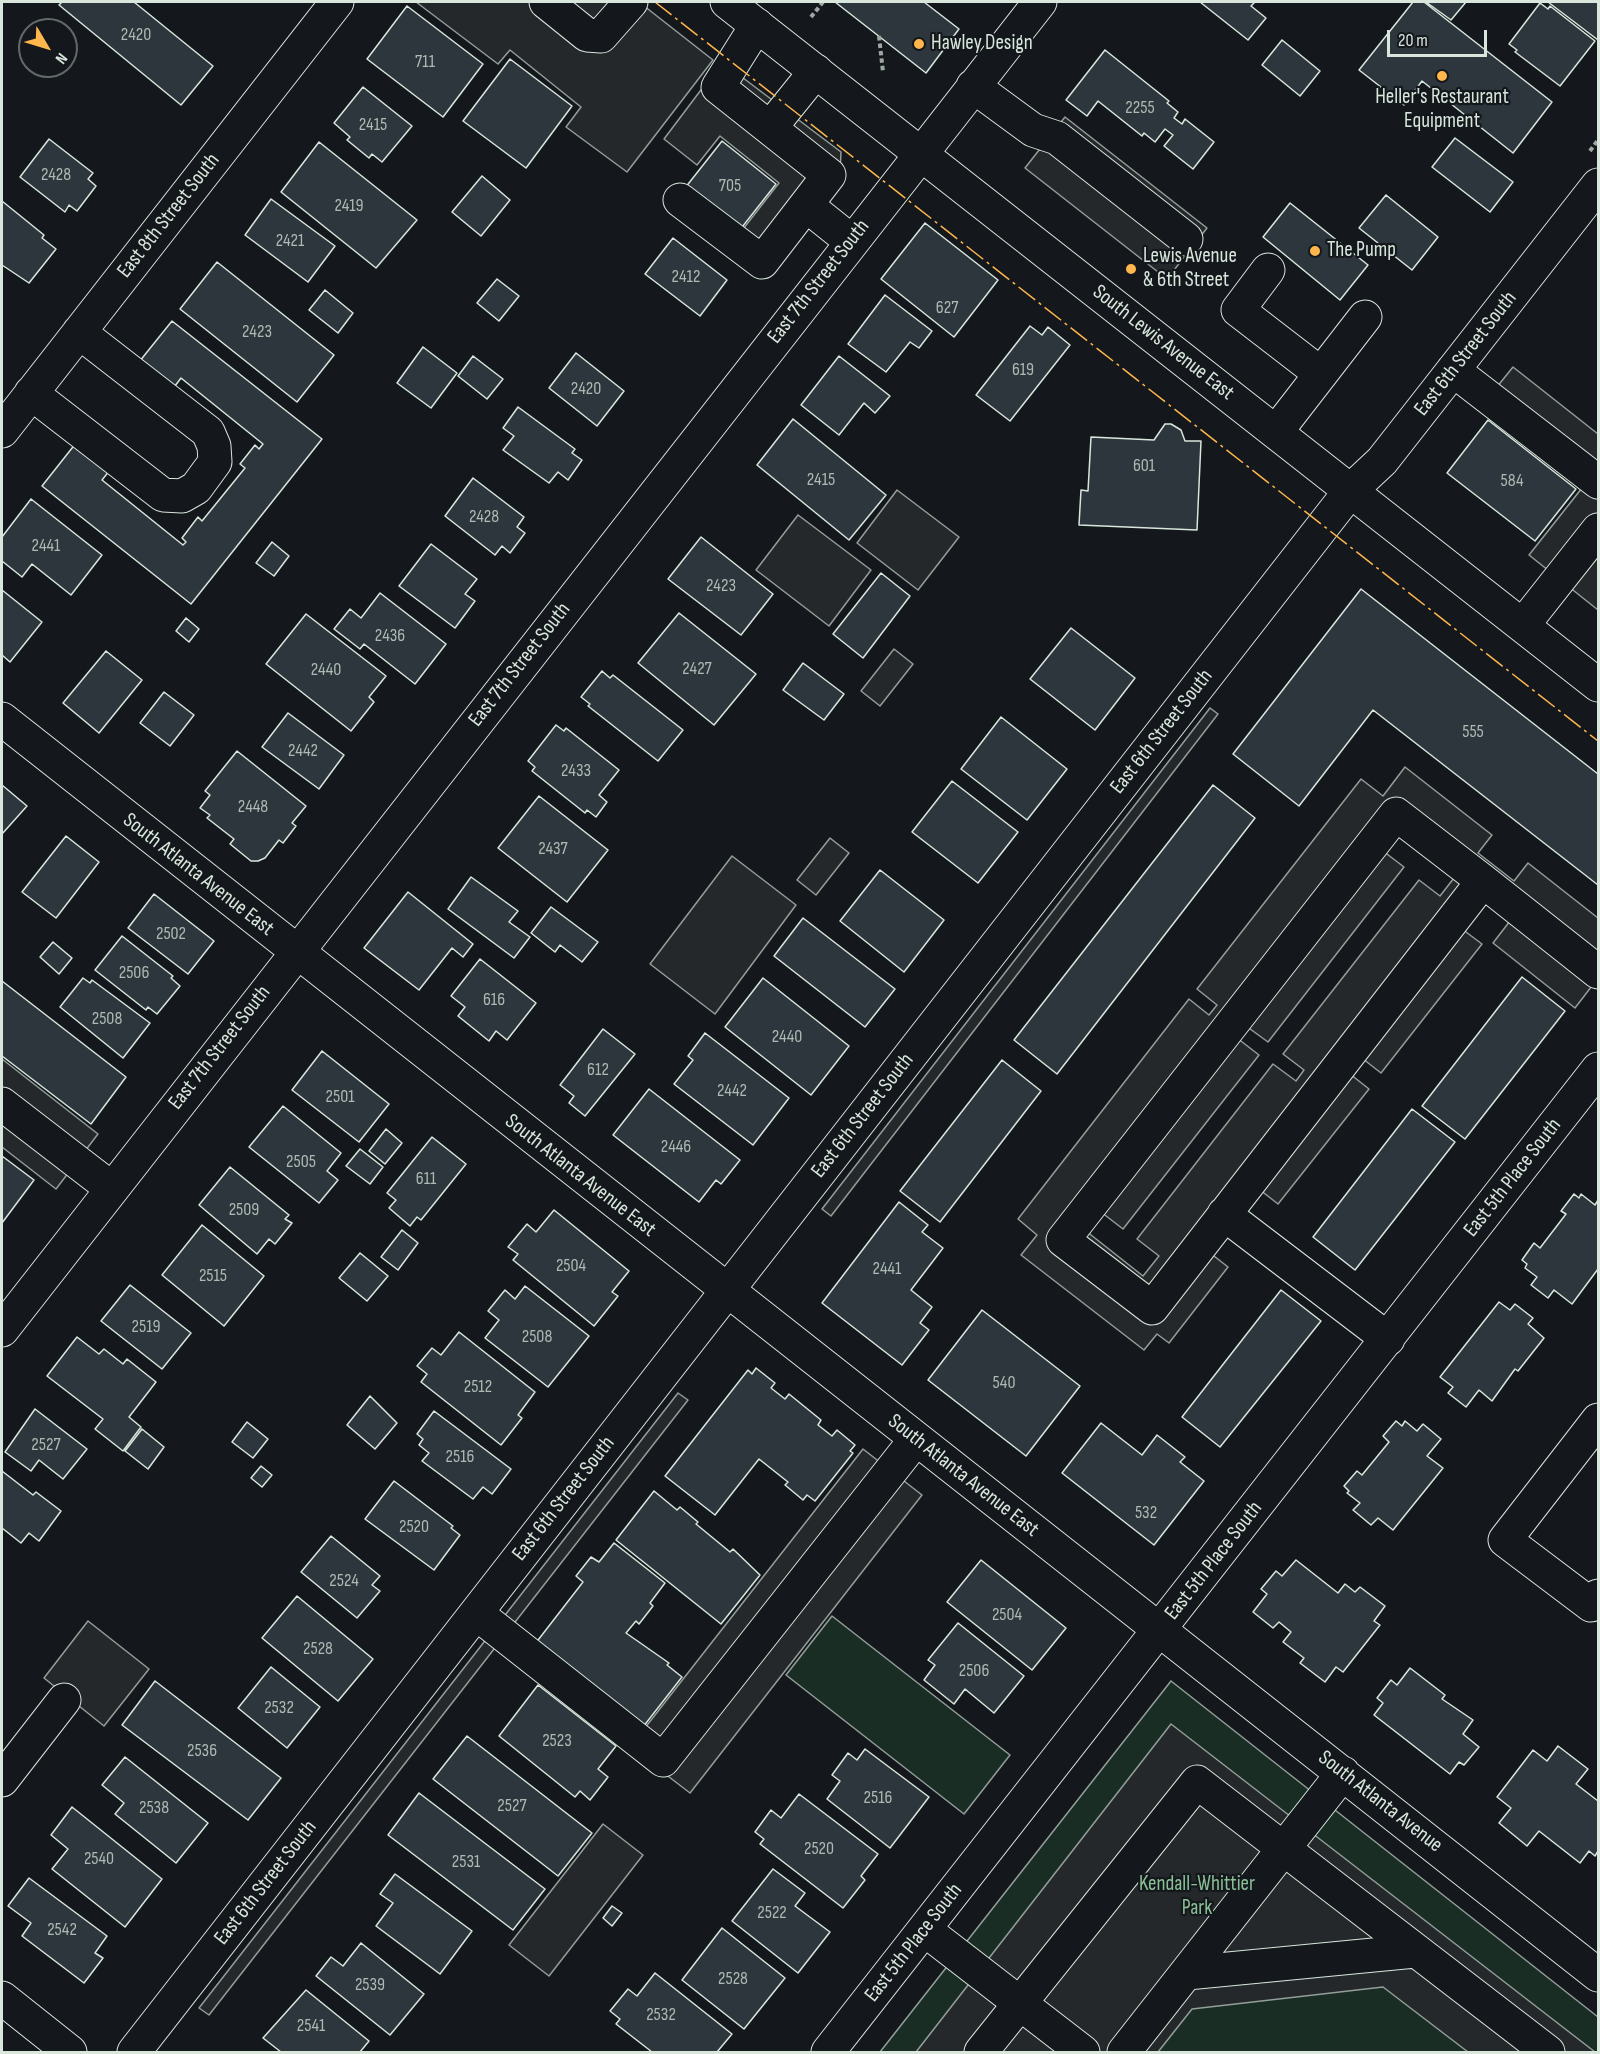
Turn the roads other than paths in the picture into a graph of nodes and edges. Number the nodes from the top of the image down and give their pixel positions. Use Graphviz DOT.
graph roads {
  1 [pos="337,2"];
  2 [pos="546,2"];
  3 [pos="631,2"];
  4 [pos="727,2"];
  5 [pos="1040,2"];
  6 [pos="757,25"];
  7 [pos="816,71"];
  8 [pos="973,86"];
  9 [pos="770,128"];
  10 [pos="921,152"];
  11 [pos="1599,185"];
  12 [pos="680,200"];
  13 [pos="806,205"];
  14 [pos="1186,239"];
  15 [pos="851,241"];
  16 [pos="1268,270"];
  17 [pos="1365,317"];
  18 [pos="79,332"];
  19 [pos="1453,370"];
  20 [pos="1321,374"];
  21 [pos="31,393"];
  22 [pos="2,431"];
  23 [pos="1276,432"];
  24 [pos="1599,482"];
  25 [pos="1351,490"];
  26 [pos="1599,530"];
  27 [pos="1523,625"];
  28 [pos="1599,685"];
  29 [pos="2,719"];
  30 [pos="1483,881"];
  31 [pos="295,952"];
  32 [pos="1599,972"];
  33 [pos="1599,1069"];
  34 [pos="2,1104"];
  35 [pos="111,1188"];
  36 [pos="1224,1214"];
  37 [pos="726,1291"];
  38 [pos="2,1330"];
  39 [pos="1388,1339"];
  40 [pos="1599,1420"];
  41 [pos="916,1439"];
  42 [pos="1599,1596"];
  43 [pos="476,1612"];
  44 [pos="1160,1630"];
  45 [pos="64,1700"];
  46 [pos="1343,1773"];
  47 [pos="2,1780"];
  48 [pos="1283,1850"];
  49 [pos="925,1930"];
  50 [pos="1415,1951"];
  51 [pos="1594,1961"];
  52 [pos="1187,1973"];
  53 [pos="2,1998"];
  54 [pos="1021,2004"];
  55 [pos="70,2052"];
  56 [pos="134,2052"];
  57 [pos="828,2052"];
  58 [pos="981,2052"];
  59 [pos="1083,2052"];
  60 [pos="1124,2052"];
  61 [pos="1548,2052"];
  1 -- 18 [label="street, East 8th Street South"];
  2 -- 3 [label="street"];
  4 -- 6 [label="street, South Lewis Avenue East"];
  5 -- 8 [label="street, East 7th Street South"];
  6 -- 7 [label="street, South Lewis Avenue East"];
  6 -- 9 [label="street"];
  7 -- 9 [label="street"];
  7 -- 10 [label="street, South Lewis Avenue East"];
  8 -- 10 [label="street, East 7th Street South"];
  8 -- 14 [label="street"];
  9 -- 13 [label="street"];
  10 -- 15 [label="street, East 7th Street South"];
  10 -- 23 [label="street, South Lewis Avenue East"];
  11 -- 19 [label="street, East 6th Street South"];
  12 -- 13 [label="street"];
  13 -- 15 [label="street"];
  15 -- 31 [label="street, East 7th Street South"];
  16 -- 20 [label="street"];
  17 -- 20 [label="street"];
  18 -- 21 [label="street, East 8th Street South"];
  18 -- 21 [label="street"];
  19 -- 24 [label="street"];
  19 -- 25 [label="street, East 6th Street South"];
  20 -- 23 [label="street"];
  21 -- 22 [label="street, East 8th Street South"];
  23 -- 25 [label="street, South Lewis Avenue East"];
  25 -- 27 [label="street, South Lewis Avenue East"];
  25 -- 37 [label="street, East 6th Street South"];
  26 -- 27 [label="street"];
  27 -- 28 [label="street, South Lewis Avenue East"];
  29 -- 31 [label="street, South Atlanta Avenue East"];
  30 -- 32 [label="street"];
  30 -- 36 [label="street"];
  30 -- 36 [label="street"];
  31 -- 35 [label="street, East 7th Street South"];
  31 -- 37 [label="street, South Atlanta Avenue East"];
  33 -- 39 [label="street, East 5th Place South"];
  34 -- 35 [label="street"];
  35 -- 38 [label="street, East 7th Street South"];
  36 -- 39 [label="street"];
  37 -- 41 [label="street, South Atlanta Avenue East"];
  37 -- 43 [label="street, East 6th Street South"];
  39 -- 44 [label="street, East 5th Place South"];
  40 -- 42 [label="street"];
  41 -- 43 [label="street"];
  41 -- 44 [label="street, South Atlanta Avenue East"];
  43 -- 56 [label="street, East 6th Street South"];
  44 -- 46 [label="street, South Atlanta Avenue"];
  44 -- 49 [label="street, East 5th Place South"];
  45 -- 47 [label="street"];
  46 -- 48 [label="street"];
  46 -- 51 [label="street, South Atlanta Avenue"];
  48 -- 50 [label="street"];
  48 -- 52 [label="street"];
  48 -- 54 [label="street"];
  49 -- 54 [label="street"];
  49 -- 57 [label="street, East 5th Place South"];
  50 -- 52 [label="street"];
  50 -- 61 [label="street"];
  52 -- 60 [label="street"];
  53 -- 55 [label="street"];
  54 -- 58 [label="street"];
  54 -- 59 [label="street"];
}
